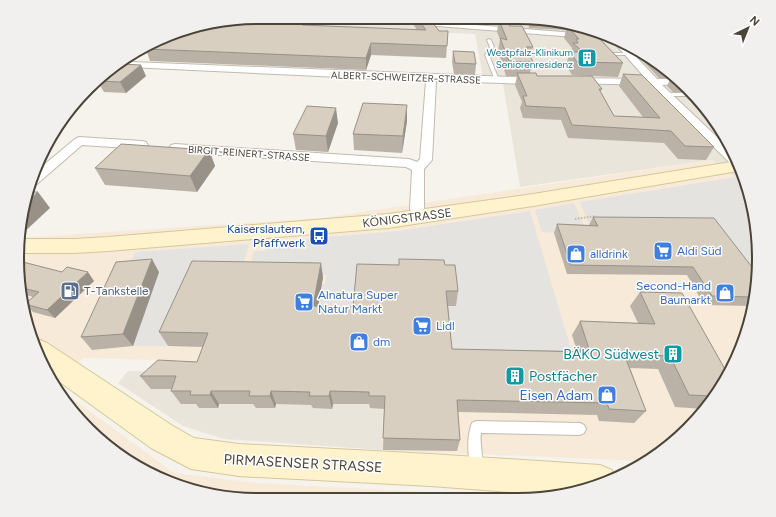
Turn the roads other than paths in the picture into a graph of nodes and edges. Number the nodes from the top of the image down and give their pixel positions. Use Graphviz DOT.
graph roads {
  1 [pos="437,24"];
  2 [pos="597,38"];
  3 [pos="489,40"];
  4 [pos="602,48"];
  5 [pos="624,49"];
  6 [pos="629,55"];
  7 [pos="636,55"];
  8 [pos="132,65"];
  9 [pos="431,78"];
  10 [pos="497,80"];
  11 [pos="546,81"];
  12 [pos="561,81"];
  13 [pos="653,82"];
  14 [pos="672,82"];
  15 [pos="666,95"];
  16 [pos="685,95"];
  17 [pos="727,154"];
  18 [pos="732,165"];
  19 [pos="418,168"];
  20 [pos="40,174"];
  21 [pos="420,217"];
  22 [pos="25,246"];
  23 [pos="74,246"];
  24 [pos="24,254"];
  25 [pos="46,356"];
  26 [pos="580,429"];
  27 [pos="476,473"];
  28 [pos="592,481"];
  1 -- 2 [label="street"];
  3 -- 10 [label="lane"];
  4 -- 6 [label="lane"];
  5 -- 6 [label="street"];
  6 -- 7 [label="street"];
  6 -- 13 [label="street"];
  8 -- 9 [label="street, ALBERT-SCHWEITZER-STRASSE"];
  9 -- 10 [label="street, ALBERT-SCHWEITZER-STRASSE"];
  9 -- 19 [label="street"];
  10 -- 11 [label="street, ALBERT-SCHWEITZER-STRASSE"];
  12 -- 13 [label="street"];
  13 -- 14 [label="street"];
  13 -- 15 [label="street"];
  15 -- 16 [label="lane"];
  15 -- 17 [label="street"];
  18 -- 21 [label="main road, KÖNIGSTRASSE"];
  19 -- 20 [label="street, BIRGIT-REINERT-STRASSE"];
  19 -- 21 [label="street"];
  21 -- 23 [label="main road, KÖNIGSTRASSE"];
  22 -- 23 [label="main road, KÖNIGSTRASSE"];
  23 -- 24 [label="main road, KÖNIGSTRASSE"];
  25 -- 27 [label="main road, PIRMASENSER STRASSE"];
  26 -- 27 [label="lane"];
  27 -- 28 [label="main road, PIRMASENSER STRASSE"];
}
